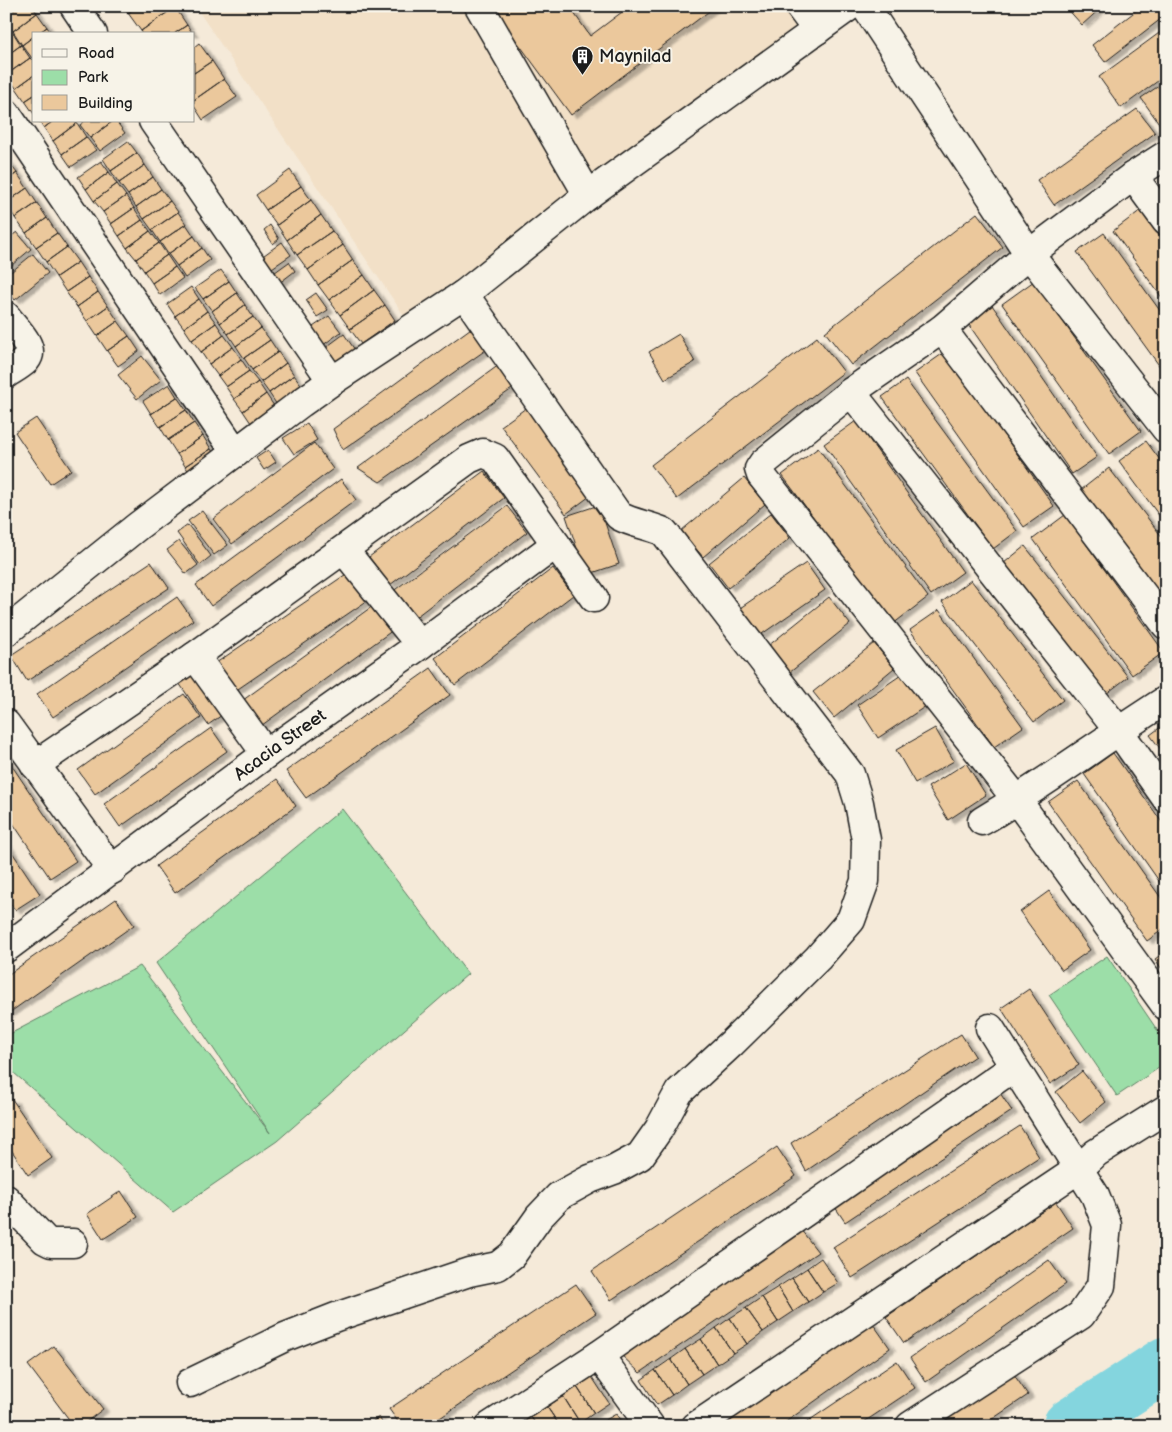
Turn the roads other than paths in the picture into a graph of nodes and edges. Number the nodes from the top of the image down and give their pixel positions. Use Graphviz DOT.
graph roads {
  1 [pos="74,6"];
  2 [pos="479,6"];
  3 [pos="799,6"];
  4 [pos="850,6"];
  5 [pos="866,6"];
  6 [pos="817,30"];
  7 [pos="92,32"];
  8 [pos="6,113"];
  9 [pos="154,122"];
  10 [pos="1166,155"];
  11 [pos="1133,176"];
  12 [pos="588,196"];
  13 [pos="1166,221"];
  14 [pos="1029,254"];
  15 [pos="464,294"];
  16 [pos="6,316"];
  17 [pos="942,328"];
  18 [pos="6,374"];
  19 [pos="332,381"];
  20 [pos="851,392"];
  21 [pos="1166,429"];
  22 [pos="236,453"];
  23 [pos="556,544"];
  24 [pos="344,550"];
  25 [pos="594,598"];
  26 [pos="1166,626"];
  27 [pos="6,632"];
  28 [pos="420,645"];
  29 [pos="195,656"];
  30 [pos="1166,700"];
  31 [pos="6,724"];
  32 [pos="1118,730"];
  33 [pos="266,754"];
  34 [pos="35,765"];
  35 [pos="1166,798"];
  36 [pos="1018,800"];
  37 [pos="982,821"];
  38 [pos="112,870"];
  39 [pos="6,948"];
  40 [pos="1166,1006"];
  41 [pos="990,1028"];
  42 [pos="1014,1067"];
  43 [pos="1166,1109"];
  44 [pos="1080,1168"];
  45 [pos="6,1199"];
  46 [pos="73,1243"];
  47 [pos="599,1354"];
  48 [pos="190,1383"];
  49 [pos="490,1426"];
  50 [pos="650,1426"];
  51 [pos="696,1426"];
  52 [pos="910,1426"];
  1 -- 7 [label="street"];
  2 -- 12 [label="street"];
  3 -- 6 [label="street"];
  4 -- 6 [label="street"];
  5 -- 14 [label="street"];
  6 -- 12 [label="street"];
  8 -- 22 [label="street"];
  9 -- 19 [label="street"];
  10 -- 11 [label="street"];
  11 -- 13 [label="street"];
  11 -- 14 [label="street"];
  12 -- 15 [label="street"];
  14 -- 17 [label="street"];
  14 -- 21 [label="street"];
  15 -- 19 [label="street"];
  15 -- 48 [label="street"];
  16 -- 18 [label="street"];
  17 -- 20 [label="street"];
  17 -- 26 [label="street"];
  19 -- 22 [label="street"];
  20 -- 32 [label="street"];
  20 -- 36 [label="street"];
  22 -- 27 [label="street"];
  23 -- 24 [label="street"];
  23 -- 25 [label="street"];
  23 -- 28 [label="street, Acacia Street"];
  24 -- 28 [label="street"];
  24 -- 29 [label="street"];
  28 -- 33 [label="street, Acacia Street"];
  29 -- 33 [label="street"];
  29 -- 34 [label="street"];
  30 -- 32 [label="street"];
  31 -- 34 [label="street"];
  32 -- 35 [label="street"];
  32 -- 36 [label="street"];
  33 -- 38 [label="street, Acacia Street"];
  34 -- 38 [label="street"];
  36 -- 37 [label="street"];
  36 -- 40 [label="street"];
  38 -- 39 [label="street, Acacia Street"];
  41 -- 42 [label="street"];
  42 -- 44 [label="street"];
  42 -- 47 [label="street"];
  43 -- 44 [label="street"];
  44 -- 51 [label="street"];
  44 -- 52 [label="street"];
  45 -- 46 [label="street"];
  47 -- 49 [label="street"];
  47 -- 50 [label="street"];
}
